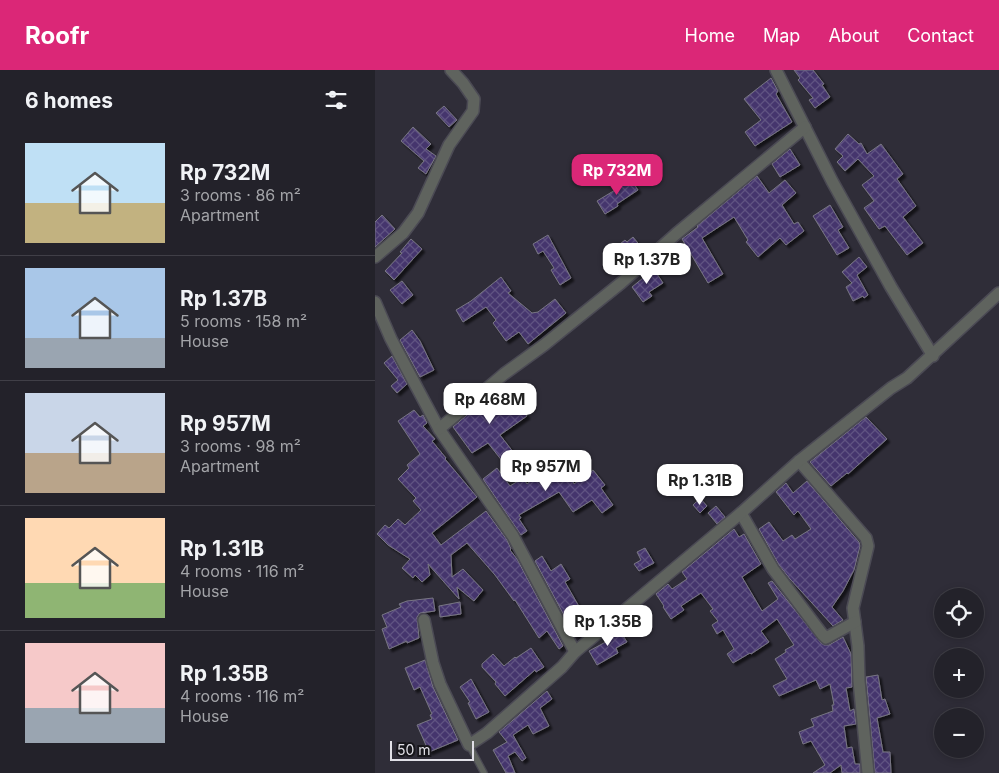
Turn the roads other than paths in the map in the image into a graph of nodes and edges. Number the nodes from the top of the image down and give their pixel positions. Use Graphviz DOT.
graph roads {
  1 [pos="451,70"];
  2 [pos="776,70"];
  3 [pos="805,127"];
  4 [pos="375,257"];
  5 [pos="999,293"];
  6 [pos="375,302"];
  7 [pos="933,356"];
  8 [pos="439,429"];
  9 [pos="799,461"];
  10 [pos="741,512"];
  11 [pos="424,620"];
  12 [pos="855,622"];
  13 [pos="575,652"];
  14 [pos="469,746"];
  15 [pos="484,773"];
  16 [pos="868,773"];
  1 -- 4 [label="street"];
  2 -- 3 [label="street"];
  3 -- 7 [label="street"];
  3 -- 8 [label="street"];
  5 -- 7 [label="street"];
  6 -- 8 [label="street"];
  7 -- 9 [label="street"];
  8 -- 13 [label="street"];
  9 -- 10 [label="street"];
  9 -- 12 [label="street"];
  10 -- 12 [label="street"];
  10 -- 13 [label="street"];
  11 -- 14 [label="street"];
  12 -- 16 [label="street"];
  13 -- 14 [label="street"];
  14 -- 15 [label="lane"];
}
